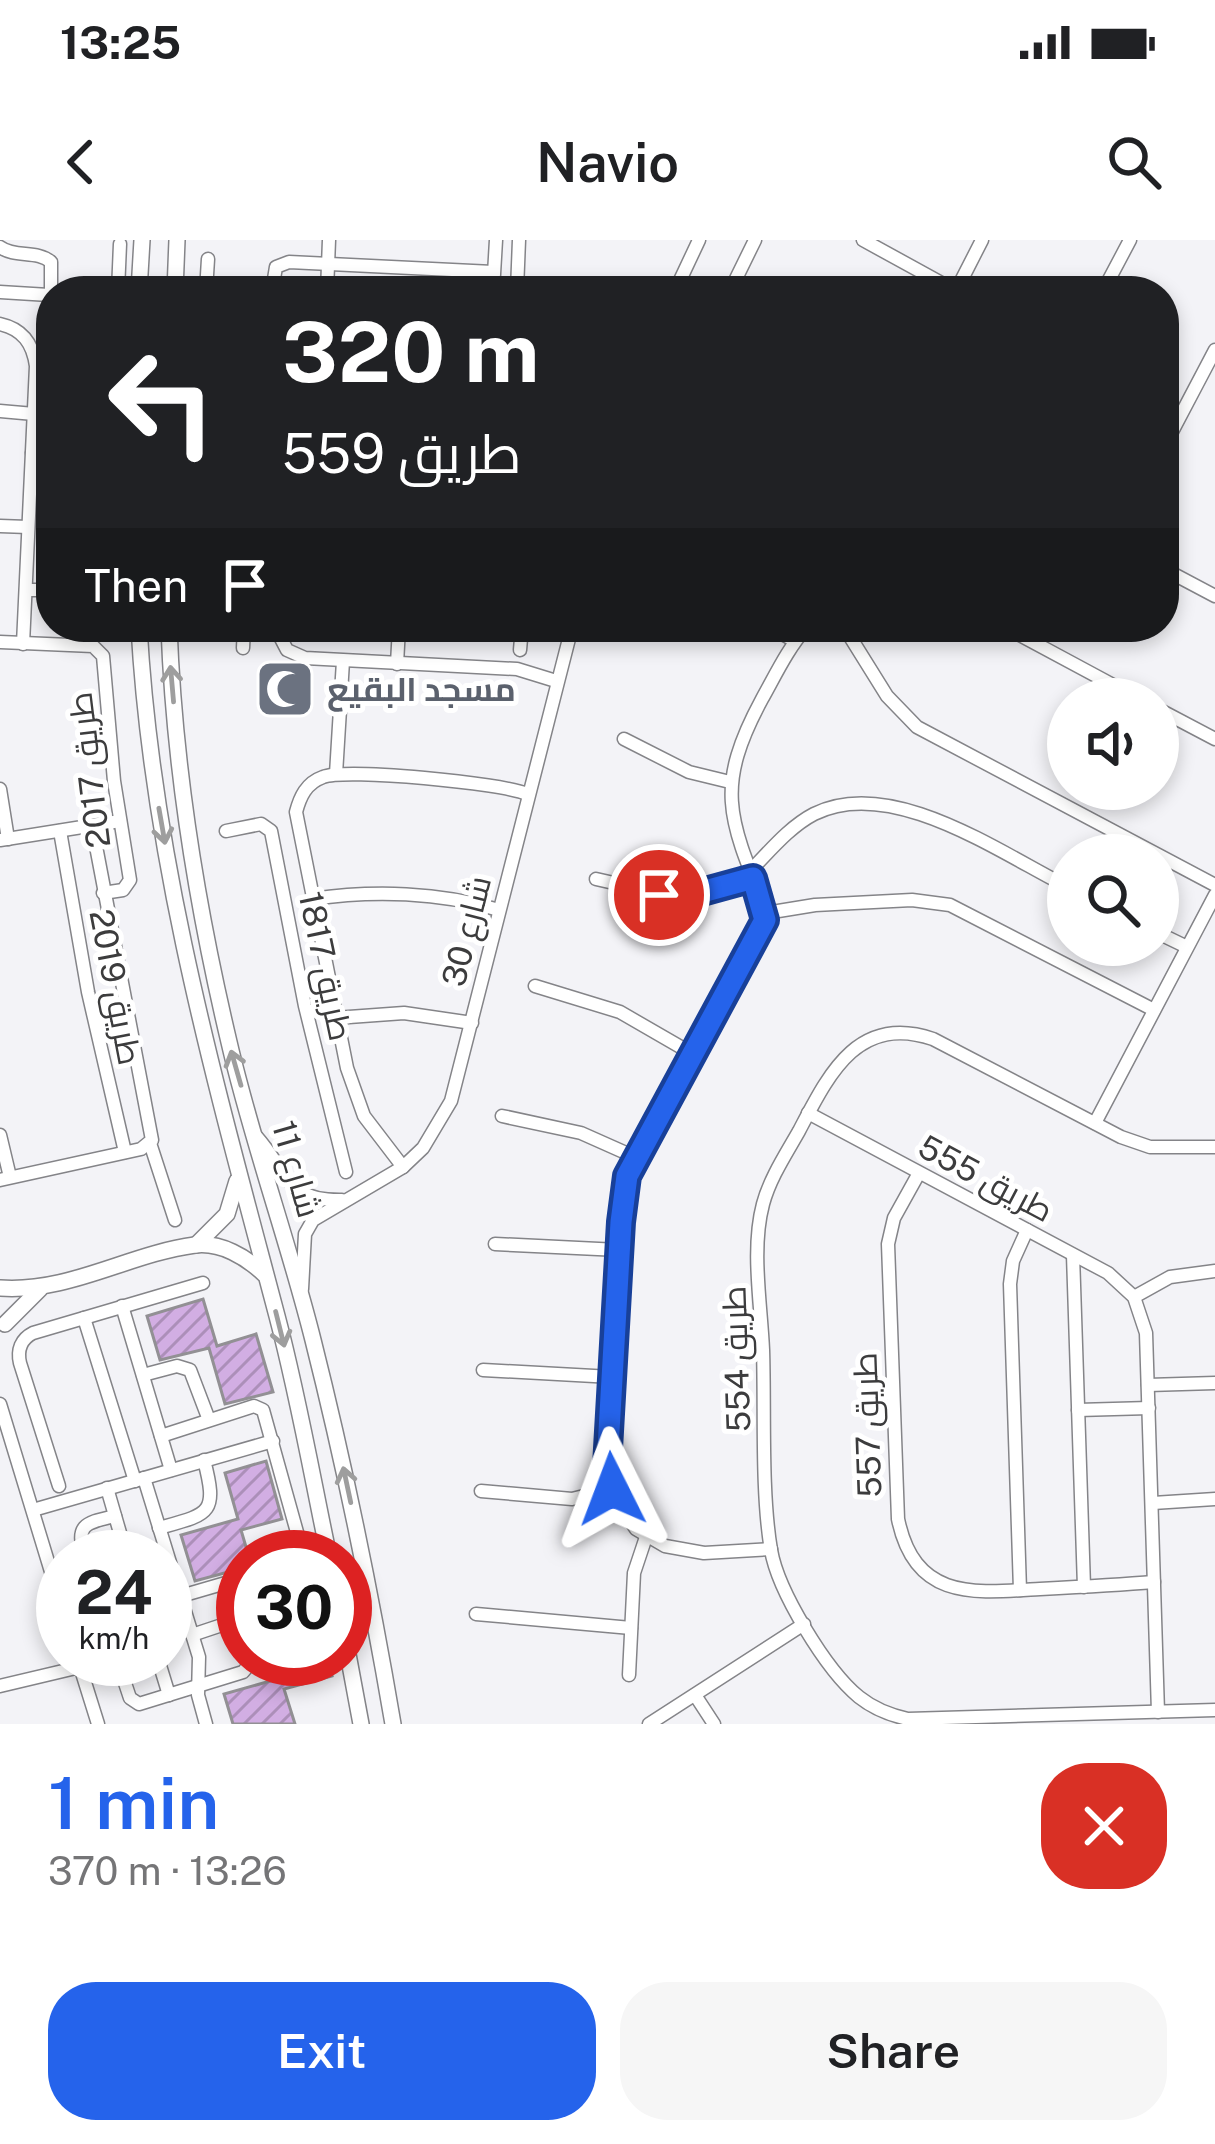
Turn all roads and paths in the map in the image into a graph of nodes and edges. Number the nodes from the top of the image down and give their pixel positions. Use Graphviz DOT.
graph roads {
  1 [pos="329,240"];
  2 [pos="699,240"];
  3 [pos="755,240"];
  4 [pos="863,240"];
  5 [pos="982,240"];
  6 [pos="1130,240"];
  7 [pos="496,243"];
  8 [pos="120,244"];
  9 [pos="141,244"];
  10 [pos="181,244"];
  11 [pos="519,244"];
  12 [pos="0,247"];
  13 [pos="208,259"];
  14 [pos="328,264"];
  15 [pos="494,272"];
  16 [pos="51,276"];
  17 [pos="119,276"];
  18 [pos="140,276"];
  19 [pos="177,276"];
  20 [pos="207,276"];
  21 [pos="273,276"];
  22 [pos="328,276"];
  23 [pos="494,276"];
  24 [pos="518,276"];
  25 [pos="682,276"];
  26 [pos="737,276"];
  27 [pos="929,276"];
  28 [pos="964,276"];
  29 [pos="1111,276"];
  30 [pos="0,292"];
  31 [pos="36,294"];
  32 [pos="0,324"];
  33 [pos="1215,350"];
  34 [pos="0,412"];
  35 [pos="34,414"];
  36 [pos="1179,418"];
  37 [pos="32,453"];
  38 [pos="36,453"];
  39 [pos="0,526"];
  40 [pos="28,527"];
  41 [pos="1179,577"];
  42 [pos="26,590"];
  43 [pos="36,590"];
  44 [pos="1215,596"];
  45 [pos="0,642"];
  46 [pos="57,642"];
  47 [pos="140,642"];
  48 [pos="170,642"];
  49 [pos="243,642"];
  50 [pos="283,642"];
  51 [pos="398,642"];
  52 [pos="521,642"];
  53 [pos="568,642"];
  54 [pos="794,642"];
  55 [pos="853,642"];
  56 [pos="1033,642"];
  57 [pos="23,644"];
  58 [pos="57,645"];
  59 [pos="243,648"];
  60 [pos="520,650"];
  61 [pos="343,662"];
  62 [pos="397,664"];
  63 [pos="1100,678"];
  64 [pos="556,681"];
  65 [pos="1179,720"];
  66 [pos="624,739"];
  67 [pos="1215,739"];
  68 [pos="337,775"];
  69 [pos="730,782"];
  70 [pos="0,789"];
  71 [pos="527,794"];
  72 [pos="120,821"];
  73 [pos="60,830"];
  74 [pos="226,831"];
  75 [pos="4,839"];
  76 [pos="95,841"];
  77 [pos="305,862"];
  78 [pos="278,866"];
  79 [pos="751,874"];
  80 [pos="1047,876"];
  81 [pos="596,879"];
  82 [pos="1215,885"];
  83 [pos="103,893"];
  84 [pos="1215,895"];
  85 [pos="312,899"];
  86 [pos="499,910"];
  87 [pos="766,913"];
  88 [pos="1179,943"];
  89 [pos="1187,947"];
  90 [pos="536,986"];
  91 [pos="1154,1010"];
  92 [pos="335,1018"];
  93 [pos="472,1023"];
  94 [pos="691,1052"];
  95 [pos="347,1068"];
  96 [pos="322,1076"];
  97 [pos="808,1113"];
  98 [pos="502,1116"];
  99 [pos="1095,1123"];
  100 [pos="0,1135"];
  101 [pos="256,1136"];
  102 [pos="146,1146"];
  103 [pos="1215,1147"];
  104 [pos="124,1152"];
  105 [pos="635,1157"];
  106 [pos="404,1167"];
  107 [pos="346,1172"];
  108 [pos="919,1173"];
  109 [pos="5,1178"];
  110 [pos="238,1178"];
  111 [pos="344,1200"];
  112 [pos="175,1220"];
  113 [pos="1027,1230"];
  114 [pos="495,1244"];
  115 [pos="195,1245"];
  116 [pos="619,1250"];
  117 [pos="1072,1255"];
  118 [pos="1215,1271"];
  119 [pos="264,1274"];
  120 [pos="202,1282"];
  121 [pos="40,1289"];
  122 [pos="0,1290"];
  123 [pos="301,1292"];
  124 [pos="1134,1298"];
  125 [pos="122,1306"];
  126 [pos="84,1318"];
  127 [pos="2,1328"];
  128 [pos="483,1370"];
  129 [pos="142,1376"];
  130 [pos="613,1377"];
  131 [pos="1215,1383"];
  132 [pos="1148,1385"];
  133 [pos="0,1404"];
  134 [pos="1149,1408"];
  135 [pos="1078,1410"];
  136 [pos="209,1420"];
  137 [pos="4,1430"];
  138 [pos="161,1436"];
  139 [pos="273,1441"];
  140 [pos="204,1460"];
  141 [pos="171,1470"];
  142 [pos="139,1479"];
  143 [pos="59,1486"];
  144 [pos="107,1489"];
  145 [pos="612,1489"];
  146 [pos="481,1491"];
  147 [pos="1215,1499"];
  148 [pos="1153,1503"];
  149 [pos="33,1510"];
  150 [pos="115,1516"];
  151 [pos="159,1528"];
  152 [pos="39,1530"];
  153 [pos="82,1530"];
  154 [pos="119,1530"];
  155 [pos="297,1530"];
  156 [pos="323,1530"];
  157 [pos="646,1537"];
  158 [pos="771,1549"];
  159 [pos="1154,1582"];
  160 [pos="1084,1587"];
  161 [pos="1021,1590"];
  162 [pos="476,1614"];
  163 [pos="804,1624"];
  164 [pos="216,1628"];
  165 [pos="631,1628"];
  166 [pos="192,1634"];
  167 [pos="629,1675"];
  168 [pos="36,1676"];
  169 [pos="216,1680"];
  170 [pos="86,1686"];
  171 [pos="127,1686"];
  172 [pos="166,1686"];
  173 [pos="198,1686"];
  174 [pos="354,1686"];
  175 [pos="0,1687"];
  176 [pos="169,1695"];
  177 [pos="695,1695"];
  178 [pos="1215,1710"];
  179 [pos="1158,1712"];
  180 [pos="1100,1719"];
  181 [pos="98,1724"];
  182 [pos="206,1724"];
  183 [pos="361,1724"];
  184 [pos="393,1724"];
  185 [pos="649,1724"];
  186 [pos="714,1724"];
  1 -- 14 [label="street"];
  2 -- 25 [label="street"];
  3 -- 26 [label="street"];
  4 -- 27 [label="street"];
  5 -- 28 [label="street"];
  6 -- 29 [label="street"];
  7 -- 11 [label="street"];
  7 -- 15 [label="street"];
  8 -- 17 [label="street"];
  9 -- 18 [label="street"];
  10 -- 19 [label="street"];
  11 -- 24 [label="street"];
  12 -- 16 [label="street"];
  13 -- 20 [label="street"];
  14 -- 15 [label="street"];
  14 -- 21 [label="street"];
  14 -- 22 [label="street"];
  15 -- 23 [label="street"];
  30 -- 31 [label="street"];
  32 -- 35 [label="street"];
  33 -- 36 [label="street"];
  34 -- 35 [label="street"];
  35 -- 37 [label="street"];
  37 -- 38 [label="street"];
  37 -- 40 [label="street"];
  39 -- 40 [label="street"];
  40 -- 42 [label="street"];
  41 -- 44 [label="street"];
  42 -- 43 [label="street"];
  42 -- 57 [label="street"];
  45 -- 57 [label="street, طريق 2017"];
  46 -- 58 [label="street"];
  47 -- 110 [label="street, شارع 11, one-way"];
  101 -- 48 [label="street, شارع 11, one-way"];
  49 -- 59 [label="street"];
  50 -- 61 [label="street"];
  51 -- 62 [label="street"];
  52 -- 60 [label="street"];
  53 -- 64 [label="street, شارع 30"];
  54 -- 69 [label="street"];
  55 -- 82 [label="street"];
  56 -- 63 [label="street"];
  57 -- 58 [label="street, طريق 2017"];
  58 -- 72 [label="street, طريق 2017"];
  61 -- 62 [label="street"];
  61 -- 68 [label="street"];
  62 -- 64 [label="street"];
  64 -- 71 [label="street, شارع 30"];
  65 -- 67 [label="street"];
  66 -- 69 [label="street"];
  68 -- 71 [label="street"];
  68 -- 77 [label="street, طريق 1817"];
  69 -- 79 [label="street"];
  70 -- 75 [label="street"];
  71 -- 86 [label="street, شارع 30"];
  72 -- 73 [label="street"];
  72 -- 83 [label="street, طريق 2017"];
  73 -- 75 [label="street"];
  73 -- 104 [label="street, طريق 2019"];
  74 -- 78 [label="street, طريق 1817"];
  76 -- 83 [label="street, طريق 2017"];
  77 -- 78 [label="street, طريق 1817"];
  77 -- 85 [label="street, طريق 1817"];
  78 -- 96 [label="street, طريق 1817"];
  79 -- 80 [label="street"];
  79 -- 81 [label="street"];
  79 -- 87 [label="street"];
  83 -- 102 [label="street, طريق 2017"];
  84 -- 89 [label="street"];
  85 -- 86 [label="street, طريق 1817"];
  85 -- 92 [label="street, طريق 1817"];
  86 -- 93 [label="street, شارع 30"];
  87 -- 91 [label="street"];
  87 -- 94 [label="street"];
  88 -- 89 [label="street"];
  89 -- 91 [label="street"];
  90 -- 94 [label="street"];
  91 -- 99 [label="street"];
  92 -- 93 [label="street, طريق 1817"];
  92 -- 95 [label="street, طريق 1817"];
  93 -- 106 [label="street, شارع 30"];
  94 -- 105 [label="street"];
  95 -- 96 [label="street, طريق 1817"];
  95 -- 106 [label="street, طريق 1817"];
  96 -- 107 [label="street, طريق 1817"];
  97 -- 99 [label="street, طريق 554"];
  97 -- 108 [label="street, طريق 555"];
  97 -- 158 [label="street, طريق 554"];
  98 -- 105 [label="street"];
  99 -- 103 [label="street, طريق 554"];
  100 -- 109 [label="street"];
  101 -- 111 [label="street"];
  101 -- 123 [label="street, شارع 11"];
  102 -- 104 [label="street"];
  102 -- 112 [label="street, طريق 2017"];
  104 -- 109 [label="street"];
  105 -- 116 [label="street"];
  106 -- 111 [label="street, شارع 30"];
  108 -- 113 [label="street, طريق 555"];
  108 -- 161 [label="street, طريق 557"];
  110 -- 115 [label="street"];
  110 -- 119 [label="street, شارع 11"];
  111 -- 123 [label="street, شارع 30"];
  113 -- 117 [label="street, طريق 555"];
  113 -- 161 [label="street"];
  114 -- 116 [label="street"];
  115 -- 119 [label="street"];
  115 -- 121 [label="street"];
  116 -- 130 [label="street"];
  117 -- 124 [label="street, طريق 555"];
  117 -- 135 [label="street"];
  118 -- 124 [label="street"];
  119 -- 156 [label="street, شارع 11, one-way"];
  120 -- 125 [label="street"];
  121 -- 122 [label="street"];
  121 -- 127 [label="street"];
  122 -- 127 [label="street"];
  184 -- 123 [label="street, شارع 11, one-way"];
  124 -- 132 [label="street"];
  125 -- 126 [label="street"];
  125 -- 129 [label="street"];
  126 -- 142 [label="street"];
  126 -- 143 [label="street"];
  128 -- 130 [label="street"];
  129 -- 136 [label="street"];
  129 -- 138 [label="street"];
  130 -- 145 [label="street"];
  131 -- 132 [label="street"];
  132 -- 134 [label="street"];
  133 -- 137 [label="street"];
  134 -- 135 [label="street"];
  134 -- 148 [label="street"];
  135 -- 160 [label="street"];
  136 -- 138 [label="street"];
  136 -- 139 [label="street"];
  137 -- 149 [label="street"];
  138 -- 141 [label="street"];
  139 -- 140 [label="street"];
  139 -- 155 [label="street"];
  140 -- 141 [label="street"];
  140 -- 151 [label="street"];
  141 -- 142 [label="street"];
  142 -- 144 [label="street"];
  142 -- 151 [label="street"];
  144 -- 149 [label="street"];
  144 -- 150 [label="street"];
  145 -- 146 [label="street"];
  145 -- 157 [label="street"];
  147 -- 148 [label="street"];
  148 -- 159 [label="street"];
  149 -- 152 [label="street"];
  150 -- 153 [label="street"];
  150 -- 154 [label="street"];
  157 -- 158 [label="street"];
  157 -- 165 [label="street"];
  158 -- 163 [label="street, طريق 554"];
  159 -- 160 [label="street, طريق 557"];
  159 -- 179 [label="street"];
  160 -- 161 [label="street, طريق 557"];
  162 -- 165 [label="street"];
  163 -- 177 [label="street"];
  163 -- 180 [label="street, طريق 554"];
  164 -- 166 [label="street"];
  165 -- 167 [label="street"];
  166 -- 173 [label="street"];
  168 -- 175 [label="street"];
  169 -- 173 [label="street"];
  170 -- 181 [label="street"];
  171 -- 176 [label="street"];
  172 -- 176 [label="street"];
  173 -- 176 [label="street"];
  173 -- 182 [label="street"];
  174 -- 183 [label="street"];
  177 -- 185 [label="street"];
  177 -- 186 [label="street"];
  178 -- 179 [label="street, طريق 554"];
  179 -- 180 [label="street, طريق 554"];
}
